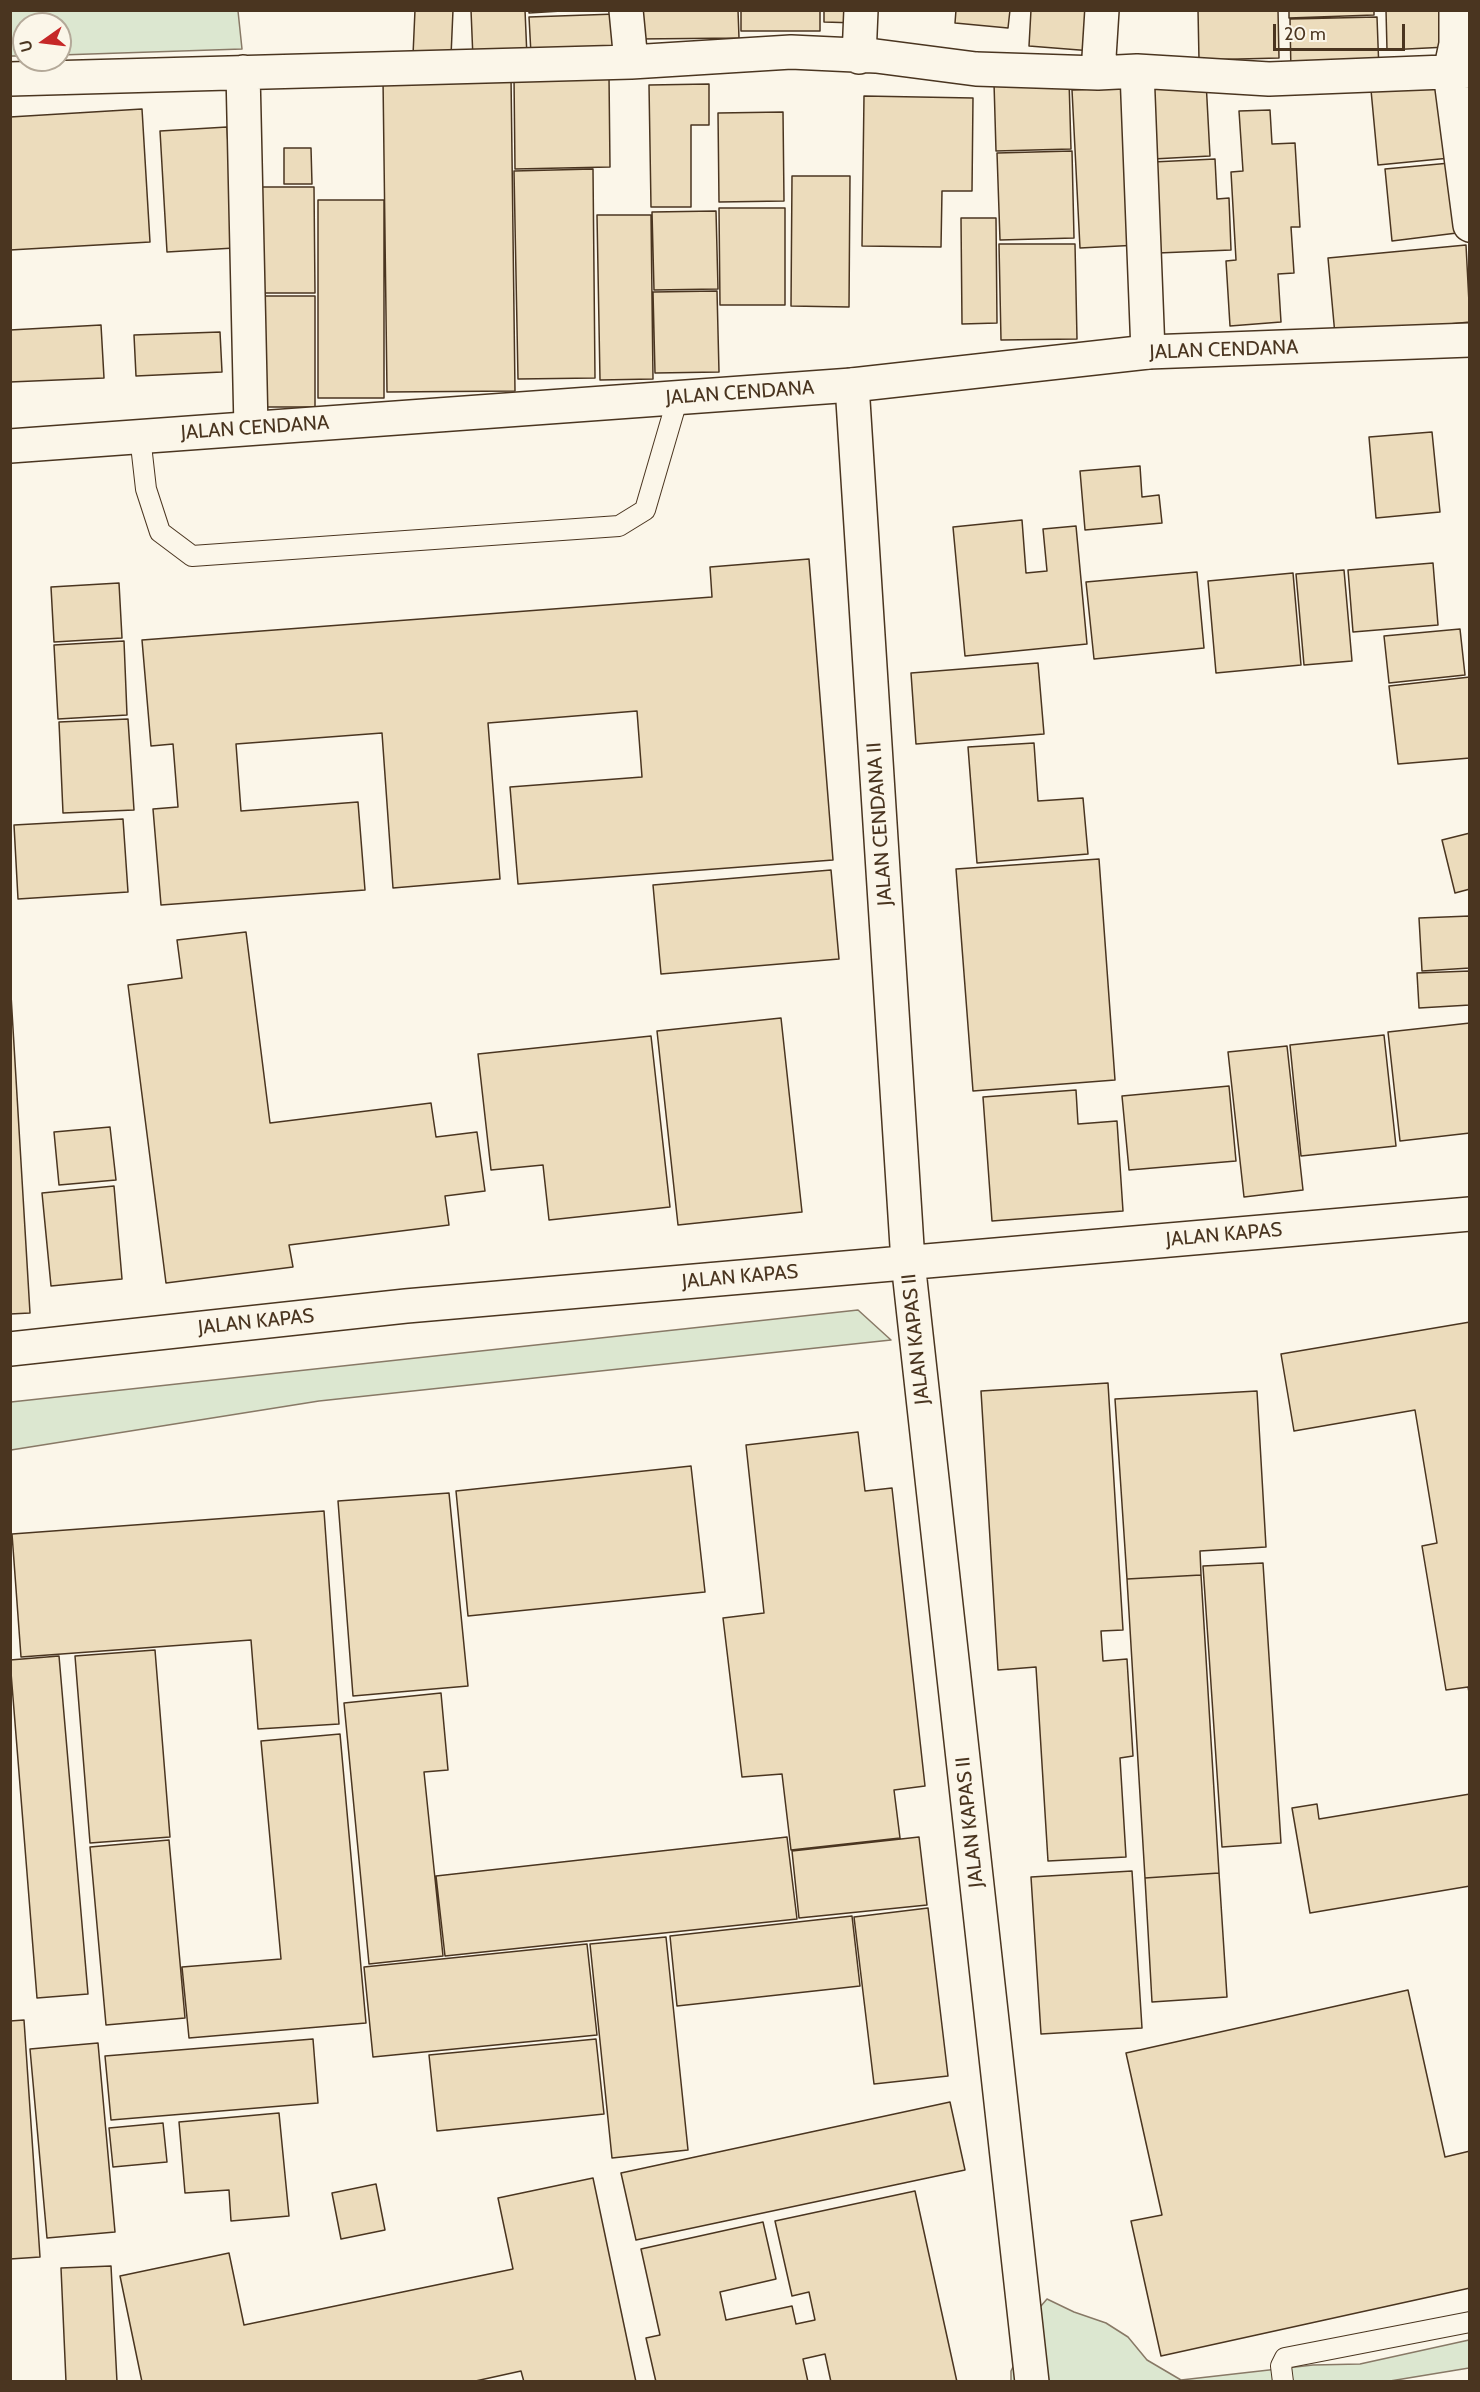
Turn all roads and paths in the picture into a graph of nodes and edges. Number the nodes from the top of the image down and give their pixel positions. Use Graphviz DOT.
graph roads {
  1 [pos="626,10"];
  2 [pos="861,10"];
  3 [pos="1102,10"];
  4 [pos="1455,10"];
  5 [pos="859,57"];
  6 [pos="630,62"];
  7 [pos="1137,71"];
  8 [pos="243,72"];
  9 [pos="1460,72"];
  10 [pos="1098,73"];
  11 [pos="10,79"];
  12 [pos="1470,225"];
  13 [pos="1470,340"];
  14 [pos="1148,352"];
  15 [pos="852,385"];
  16 [pos="678,397"];
  17 [pos="252,428"];
  18 [pos="140,436"];
  19 [pos="10,446"];
  20 [pos="1470,1214"];
  21 [pos="908,1262"];
  22 [pos="10,1348"];
  23 [pos="1470,2322"];
  24 [pos="1032,2382"];
  25 [pos="1283,2382"];
  1 -- 6 [label="street"];
  2 -- 5 [label="street"];
  3 -- 10 [label="street"];
  4 -- 9 [label="street"];
  5 -- 6 [label="street"];
  5 -- 10 [label="street"];
  6 -- 8 [label="street"];
  7 -- 9 [label="street"];
  7 -- 10 [label="street"];
  7 -- 14 [label="street"];
  8 -- 11 [label="street"];
  8 -- 17 [label="street"];
  9 -- 12 [label="street"];
  13 -- 14 [label="street, JALAN CENDANA"];
  14 -- 15 [label="street, JALAN CENDANA"];
  15 -- 16 [label="street, JALAN CENDANA"];
  15 -- 21 [label="street, JALAN CENDANA II"];
  16 -- 17 [label="street, JALAN CENDANA"];
  16 -- 18 [label="lane"];
  17 -- 18 [label="street, JALAN CENDANA"];
  18 -- 19 [label="street, JALAN CENDANA"];
  20 -- 21 [label="street, JALAN KAPAS"];
  21 -- 22 [label="street, JALAN KAPAS"];
  21 -- 24 [label="street, JALAN KAPAS II"];
  23 -- 25 [label="lane"];
}
